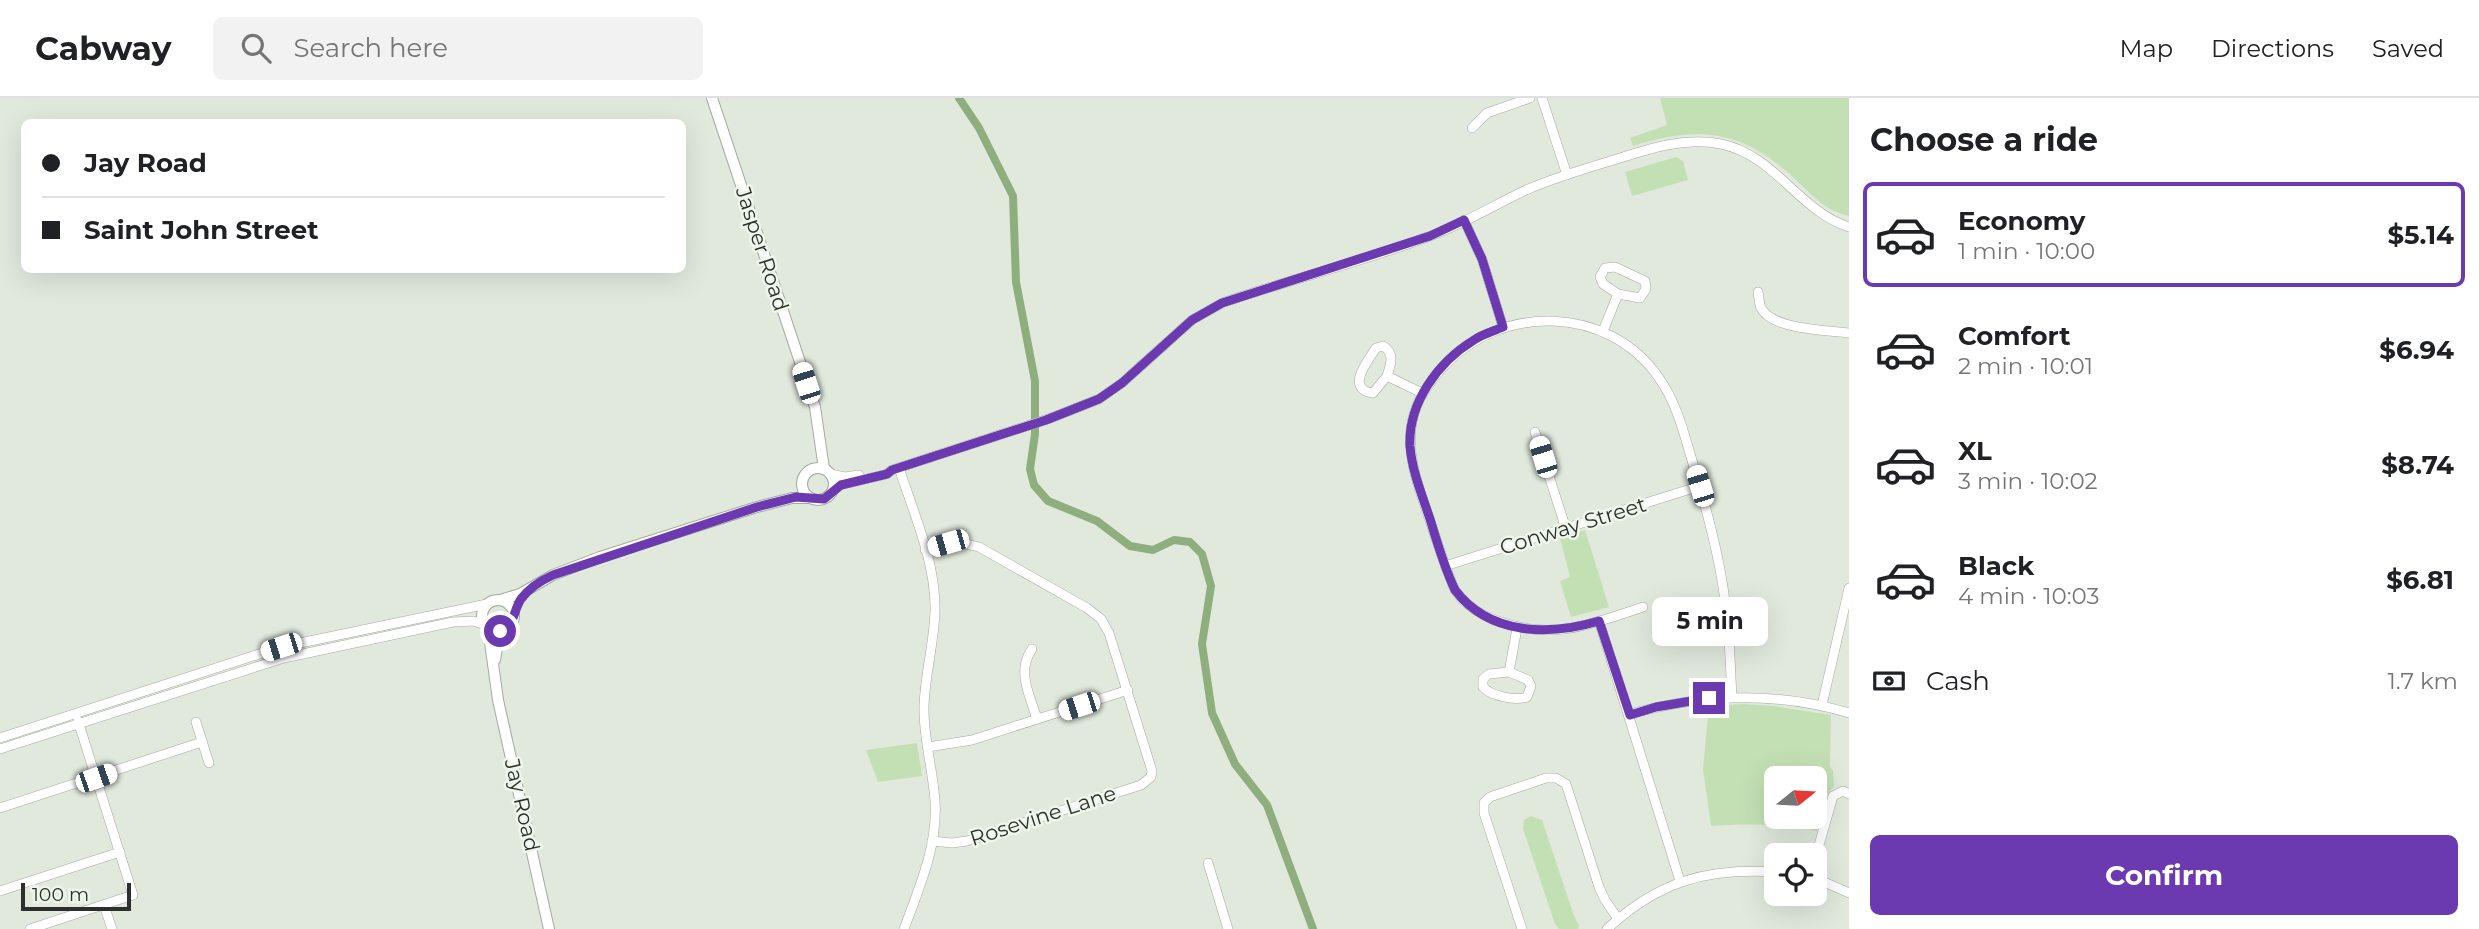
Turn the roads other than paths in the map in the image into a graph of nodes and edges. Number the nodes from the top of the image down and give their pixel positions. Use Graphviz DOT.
graph roads {
  1 [pos="712,98"];
  2 [pos="1530,98"];
  3 [pos="1542,98"];
  4 [pos="1472,128"];
  5 [pos="1567,175"];
  6 [pos="1464,220"];
  7 [pos="1849,228"];
  8 [pos="1758,292"];
  9 [pos="1618,294"];
  10 [pos="1503,327"];
  11 [pos="1602,331"];
  12 [pos="1849,332"];
  13 [pos="1387,376"];
  14 [pos="1422,393"];
  15 [pos="811,401"];
  16 [pos="1535,432"];
  17 [pos="895,469"];
  18 [pos="827,471"];
  19 [pos="805,475"];
  20 [pos="1700,486"];
  21 [pos="833,490"];
  22 [pos="811,498"];
  23 [pos="757,507"];
  24 [pos="1566,529"];
  25 [pos="925,550"];
  26 [pos="1445,566"];
  27 [pos="531,588"];
  28 [pos="1849,588"];
  29 [pos="500,600"];
  30 [pos="487,604"];
  31 [pos="1643,607"];
  32 [pos="514,616"];
  33 [pos="1599,621"];
  34 [pos="486,626"];
  35 [pos="1517,628"];
  36 [pos="504,630"];
  37 [pos="1032,649"];
  38 [pos="203,672"];
  39 [pos="1510,672"];
  40 [pos="495,680"];
  41 [pos="206,683"];
  42 [pos="1128,690"];
  43 [pos="1732,696"];
  44 [pos="1822,705"];
  45 [pos="76,713"];
  46 [pos="1849,713"];
  47 [pos="1630,715"];
  48 [pos="1037,719"];
  49 [pos="196,722"];
  50 [pos="79,723"];
  51 [pos="0,738"];
  52 [pos="202,742"];
  53 [pos="928,747"];
  54 [pos="0,749"];
  55 [pos="209,763"];
  56 [pos="96,778"];
  57 [pos="1849,794"];
  58 [pos="0,808"];
  59 [pos="932,841"];
  60 [pos="1820,843"];
  61 [pos="120,852"];
  62 [pos="1208,863"];
  63 [pos="1764,872"];
  64 [pos="1680,881"];
  65 [pos="1827,883"];
  66 [pos="0,891"];
  67 [pos="1849,893"];
  68 [pos="104,905"];
  69 [pos="1618,919"];
  70 [pos="30,929"];
  71 [pos="112,929"];
  72 [pos="550,929"];
  73 [pos="904,929"];
  74 [pos="1228,929"];
  75 [pos="1522,929"];
  76 [pos="1607,929"];
  1 -- 15 [label="street, Jasper Road"];
  2 -- 4 [label="street"];
  3 -- 5 [label="street"];
  5 -- 6 [label="street"];
  5 -- 7 [label="street"];
  6 -- 10 [label="street"];
  6 -- 17 [label="street"];
  8 -- 12 [label="street"];
  9 -- 9 [label="street"];
  9 -- 11 [label="street"];
  10 -- 11 [label="street"];
  10 -- 14 [label="street"];
  11 -- 20 [label="street"];
  13 -- 13 [label="street"];
  13 -- 14 [label="street"];
  14 -- 26 [label="street"];
  15 -- 18 [label="street, Jasper Road"];
  15 -- 19 [label="street, Jasper Road"];
  16 -- 24 [label="street"];
  17 -- 18 [label="street"];
  17 -- 21 [label="street"];
  17 -- 25 [label="street"];
  18 -- 19 [label="street"];
  18 -- 21 [label="street"];
  19 -- 22 [label="street"];
  19 -- 23 [label="street"];
  20 -- 24 [label="street, Conway Street"];
  20 -- 43 [label="street"];
  21 -- 22 [label="street"];
  22 -- 23 [label="street"];
  23 -- 27 [label="street"];
  24 -- 26 [label="street, Conway Street"];
  25 -- 42 [label="street"];
  25 -- 53 [label="street"];
  26 -- 35 [label="street"];
  27 -- 29 [label="street"];
  27 -- 32 [label="street"];
  28 -- 44 [label="street"];
  29 -- 30 [label="street"];
  29 -- 32 [label="street"];
  30 -- 34 [label="street"];
  30 -- 38 [label="street"];
  31 -- 33 [label="street"];
  32 -- 36 [label="street"];
  33 -- 35 [label="street"];
  33 -- 47 [label="street"];
  34 -- 36 [label="street"];
  34 -- 40 [label="street, Jay Road"];
  34 -- 41 [label="street"];
  35 -- 39 [label="street"];
  36 -- 40 [label="street, Jay Road"];
  37 -- 48 [label="street"];
  38 -- 41 [label="street"];
  38 -- 45 [label="street"];
  39 -- 39 [label="street"];
  40 -- 72 [label="street, Jay Road"];
  41 -- 50 [label="street"];
  42 -- 48 [label="street"];
  42 -- 59 [label="street, Rosevine Lane"];
  43 -- 44 [label="street"];
  43 -- 47 [label="street"];
  44 -- 46 [label="street"];
  45 -- 50 [label="street"];
  45 -- 51 [label="street"];
  47 -- 64 [label="street"];
  48 -- 53 [label="street"];
  49 -- 52 [label="street"];
  50 -- 54 [label="street"];
  50 -- 56 [label="street"];
  52 -- 55 [label="street"];
  52 -- 56 [label="street"];
  53 -- 59 [label="street"];
  56 -- 58 [label="street"];
  56 -- 61 [label="street"];
  57 -- 60 [label="street"];
  59 -- 73 [label="street"];
  61 -- 66 [label="street"];
  61 -- 68 [label="street"];
  62 -- 74 [label="street"];
  63 -- 64 [label="street"];
  64 -- 69 [label="street"];
  65 -- 67 [label="street"];
  68 -- 70 [label="street"];
  68 -- 71 [label="street"];
  69 -- 75 [label="street"];
  69 -- 76 [label="street"];
}
